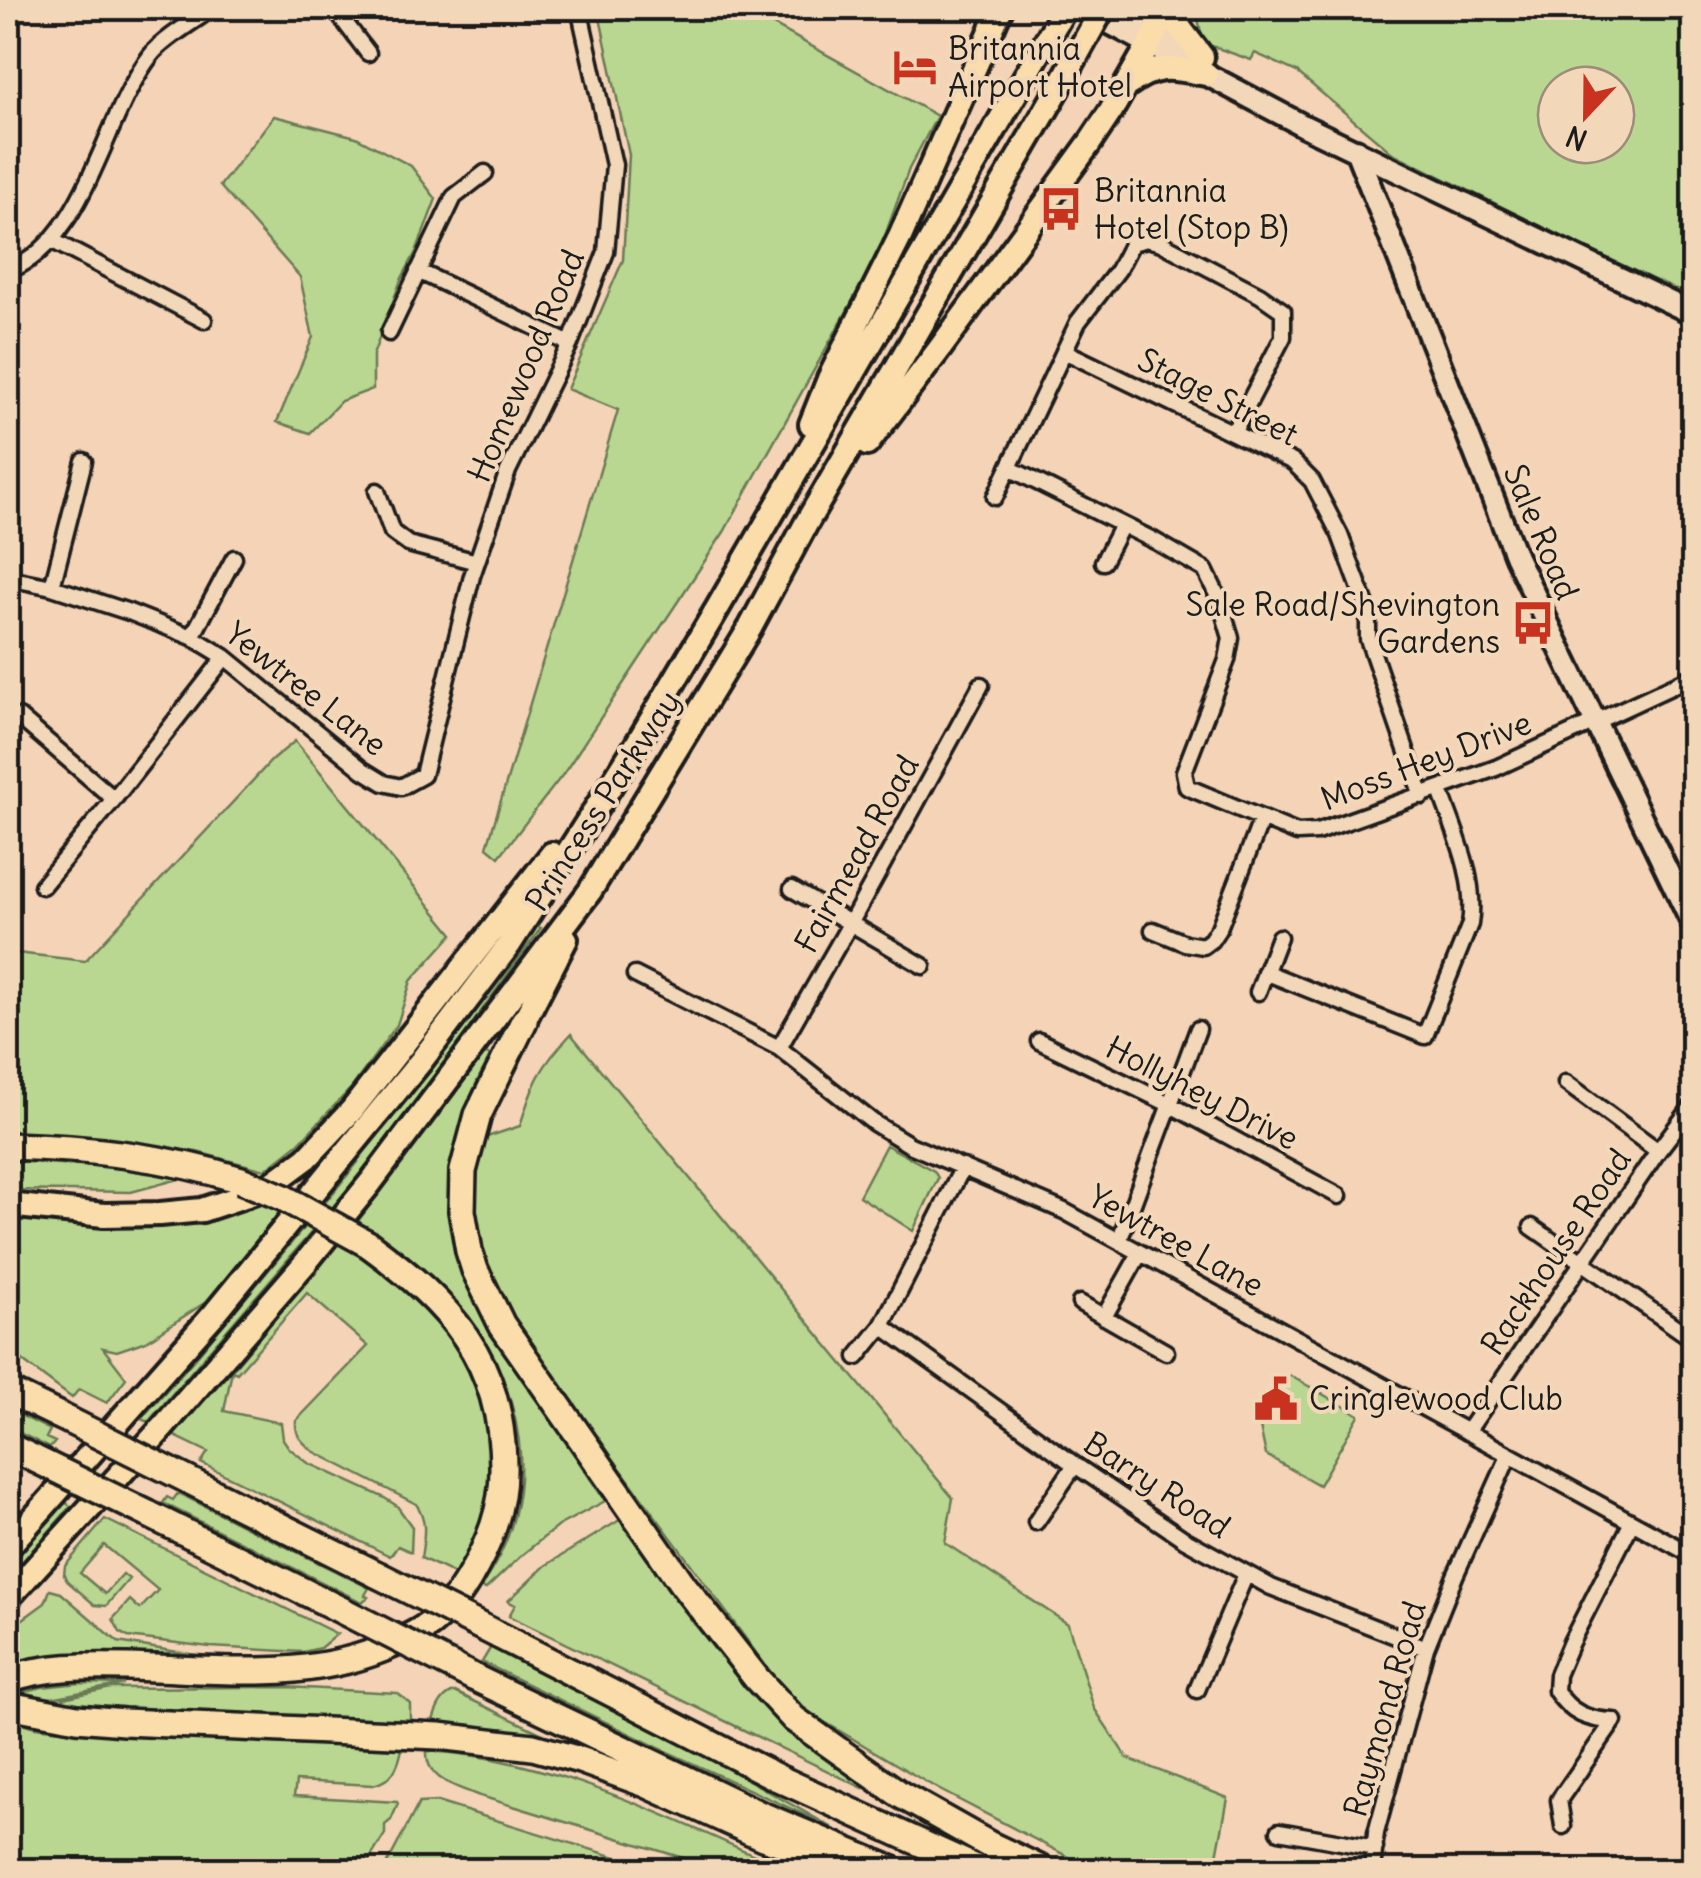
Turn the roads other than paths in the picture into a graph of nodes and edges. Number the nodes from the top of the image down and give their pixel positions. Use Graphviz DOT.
graph roads {
  1 [pos="213,8"];
  2 [pos="334,8"];
  3 [pos="579,8"];
  4 [pos="1065,8"];
  5 [pos="1082,8"];
  6 [pos="1102,8"];
  7 [pos="1111,8"];
  8 [pos="1174,8"];
  9 [pos="998,10"];
  10 [pos="1153,38"];
  11 [pos="368,54"];
  12 [pos="1204,65"];
  13 [pos="1125,88"];
  14 [pos="1356,150"];
  15 [pos="486,173"];
  16 [pos="53,241"];
  17 [pos="8,271"];
  18 [pos="418,271"];
  19 [pos="1694,314"];
  20 [pos="204,320"];
  21 [pos="389,332"];
  22 [pos="570,344"];
  23 [pos="1064,352"];
  24 [pos="1233,433"];
  25 [pos="84,461"];
  26 [pos="1010,468"];
  27 [pos="377,491"];
  28 [pos="782,497"];
  29 [pos="995,498"];
  30 [pos="807,522"];
  31 [pos="1122,524"];
  32 [pos="234,558"];
  33 [pos="477,562"];
  34 [pos="1103,562"];
  35 [pos="8,578"];
  36 [pos="52,587"];
  37 [pos="192,637"];
  38 [pos="224,657"];
  39 [pos="1694,676"];
  40 [pos="981,685"];
  41 [pos="20,717"];
  42 [pos="1594,720"];
  43 [pos="430,742"];
  44 [pos="634,749"];
  45 [pos="1440,790"];
  46 [pos="1422,796"];
  47 [pos="114,798"];
  48 [pos="1262,818"];
  49 [pos="42,886"];
  50 [pos="792,889"];
  51 [pos="590,891"];
  52 [pos="850,924"];
  53 [pos="1694,927"];
  54 [pos="1153,930"];
  55 [pos="1279,937"];
  56 [pos="924,966"];
  57 [pos="1266,972"];
  58 [pos="635,975"];
  59 [pos="1258,992"];
  60 [pos="524,1021"];
  61 [pos="1198,1029"];
  62 [pos="1039,1042"];
  63 [pos="778,1048"];
  64 [pos="1566,1083"];
  65 [pos="1694,1104"];
  66 [pos="1170,1106"];
  67 [pos="8,1146"];
  68 [pos="1658,1151"];
  69 [pos="963,1168"];
  70 [pos="1340,1196"];
  71 [pos="8,1206"];
  72 [pos="1532,1226"];
  73 [pos="1118,1241"];
  74 [pos="1140,1253"];
  75 [pos="1582,1264"];
  76 [pos="1080,1303"];
  77 [pos="1104,1316"];
  78 [pos="882,1326"];
  79 [pos="1694,1340"];
  80 [pos="1166,1352"];
  81 [pos="857,1357"];
  82 [pos="8,1390"];
  83 [pos="1466,1432"];
  84 [pos="8,1446"];
  85 [pos="1509,1456"];
  86 [pos="1075,1465"];
  87 [pos="1036,1522"];
  88 [pos="1632,1522"];
  89 [pos="8,1547"];
  90 [pos="1694,1556"];
  91 [pos="1246,1574"];
  92 [pos="8,1598"];
  93 [pos="1426,1648"];
  94 [pos="8,1680"];
  95 [pos="1197,1690"];
  96 [pos="8,1705"];
  97 [pos="1564,1826"];
  98 [pos="1279,1831"];
  99 [pos="1375,1848"];
  100 [pos="1694,1859"];
  101 [pos="866,1870"];
  102 [pos="893,1870"];
  103 [pos="980,1870"];
  104 [pos="1043,1870"];
  105 [pos="1372,1870"];
  106 [pos="1675,1870"];
  1 -- 16 [label="street"];
  2 -- 11 [label="street"];
  3 -- 22 [label="street, Homewood Road"];
  4 -- 28 [label="highway, Princess Parkway"];
  5 -- 10 [label="main road"];
  6 -- 30 [label="highway, Princess Parkway, bridge"];
  7 -- 10 [label="main road"];
  8 -- 10 [label="highway"];
  8 -- 12 [label="highway"];
  9 -- 28 [label="highway"];
  10 -- 12 [label="main road"];
  10 -- 13 [label="highway"];
  12 -- 13 [label="highway"];
  12 -- 14 [label="main road"];
  13 -- 30 [label="highway"];
  14 -- 19 [label="main road"];
  14 -- 42 [label="main road, Sale Road"];
  15 -- 18 [label="street"];
  16 -- 17 [label="street"];
  16 -- 20 [label="street"];
  18 -- 21 [label="street"];
  18 -- 22 [label="street"];
  22 -- 33 [label="street, Homewood Road"];
  23 -- 24 [label="street, Stage Street"];
  23 -- 24 [label="street"];
  23 -- 26 [label="street"];
  24 -- 46 [label="street, Stage Street"];
  25 -- 36 [label="street"];
  26 -- 29 [label="street"];
  26 -- 31 [label="street, Moss Hey Drive"];
  27 -- 33 [label="street"];
  28 -- 44 [label="highway, Princess Parkway"];
  30 -- 51 [label="highway, Princess Parkway"];
  31 -- 34 [label="street"];
  31 -- 48 [label="street, Moss Hey Drive"];
  32 -- 37 [label="street"];
  33 -- 43 [label="street, Homewood Road"];
  35 -- 36 [label="street, Yewtree Lane"];
  36 -- 37 [label="street, Yewtree Lane"];
  37 -- 38 [label="street, Yewtree Lane"];
  38 -- 43 [label="street, Yewtree Lane"];
  38 -- 47 [label="street"];
  39 -- 42 [label="street, Moss Hey Drive"];
  40 -- 52 [label="street, Fairmead Road"];
  41 -- 47 [label="street"];
  42 -- 45 [label="street, Moss Hey Drive"];
  42 -- 53 [label="main road, Sale Road"];
  44 -- 71 [label="highway"];
  44 -- 89 [label="highway, Princess Parkway"];
  45 -- 46 [label="street, Moss Hey Drive"];
  45 -- 57 [label="street"];
  46 -- 48 [label="street, Moss Hey Drive"];
  47 -- 49 [label="street"];
  48 -- 54 [label="street"];
  50 -- 52 [label="street"];
  51 -- 60 [label="highway"];
  51 -- 92 [label="highway, Princess Parkway"];
  52 -- 56 [label="street"];
  52 -- 63 [label="street, Fairmead Road"];
  55 -- 57 [label="street"];
  57 -- 59 [label="street"];
  58 -- 63 [label="street, Yewtree Lane"];
  60 -- 104 [label="highway"];
  61 -- 66 [label="street"];
  62 -- 66 [label="street, Hollyhey Drive"];
  63 -- 69 [label="street, Yewtree Lane"];
  64 -- 68 [label="street"];
  65 -- 68 [label="street, Rackhouse Road"];
  66 -- 70 [label="street, Hollyhey Drive"];
  66 -- 73 [label="street"];
  67 -- 94 [label="highway, bridge"];
  68 -- 75 [label="street, Rackhouse Road"];
  69 -- 73 [label="street, Yewtree Lane"];
  69 -- 78 [label="street"];
  72 -- 75 [label="street"];
  73 -- 74 [label="street, Yewtree Lane"];
  74 -- 77 [label="street"];
  74 -- 83 [label="street, Yewtree Lane"];
  75 -- 79 [label="street"];
  75 -- 83 [label="street, Rackhouse Road"];
  76 -- 77 [label="street"];
  77 -- 80 [label="street"];
  78 -- 81 [label="street"];
  78 -- 86 [label="street, Barry Road"];
  82 -- 103 [label="highway, bridge"];
  83 -- 85 [label="street, Yewtree Lane"];
  84 -- 102 [label="highway, bridge"];
  85 -- 88 [label="street, Yewtree Lane"];
  85 -- 93 [label="street, Raymond Road"];
  86 -- 87 [label="street"];
  86 -- 91 [label="street, Barry Road"];
  88 -- 90 [label="street, Yewtree Lane"];
  88 -- 97 [label="street"];
  91 -- 93 [label="street, Barry Road"];
  91 -- 95 [label="street"];
  93 -- 99 [label="street, Raymond Road"];
  96 -- 101 [label="highway"];
  98 -- 99 [label="street"];
  99 -- 105 [label="street, Raymond Road"];
  100 -- 106 [label="street"];
}
